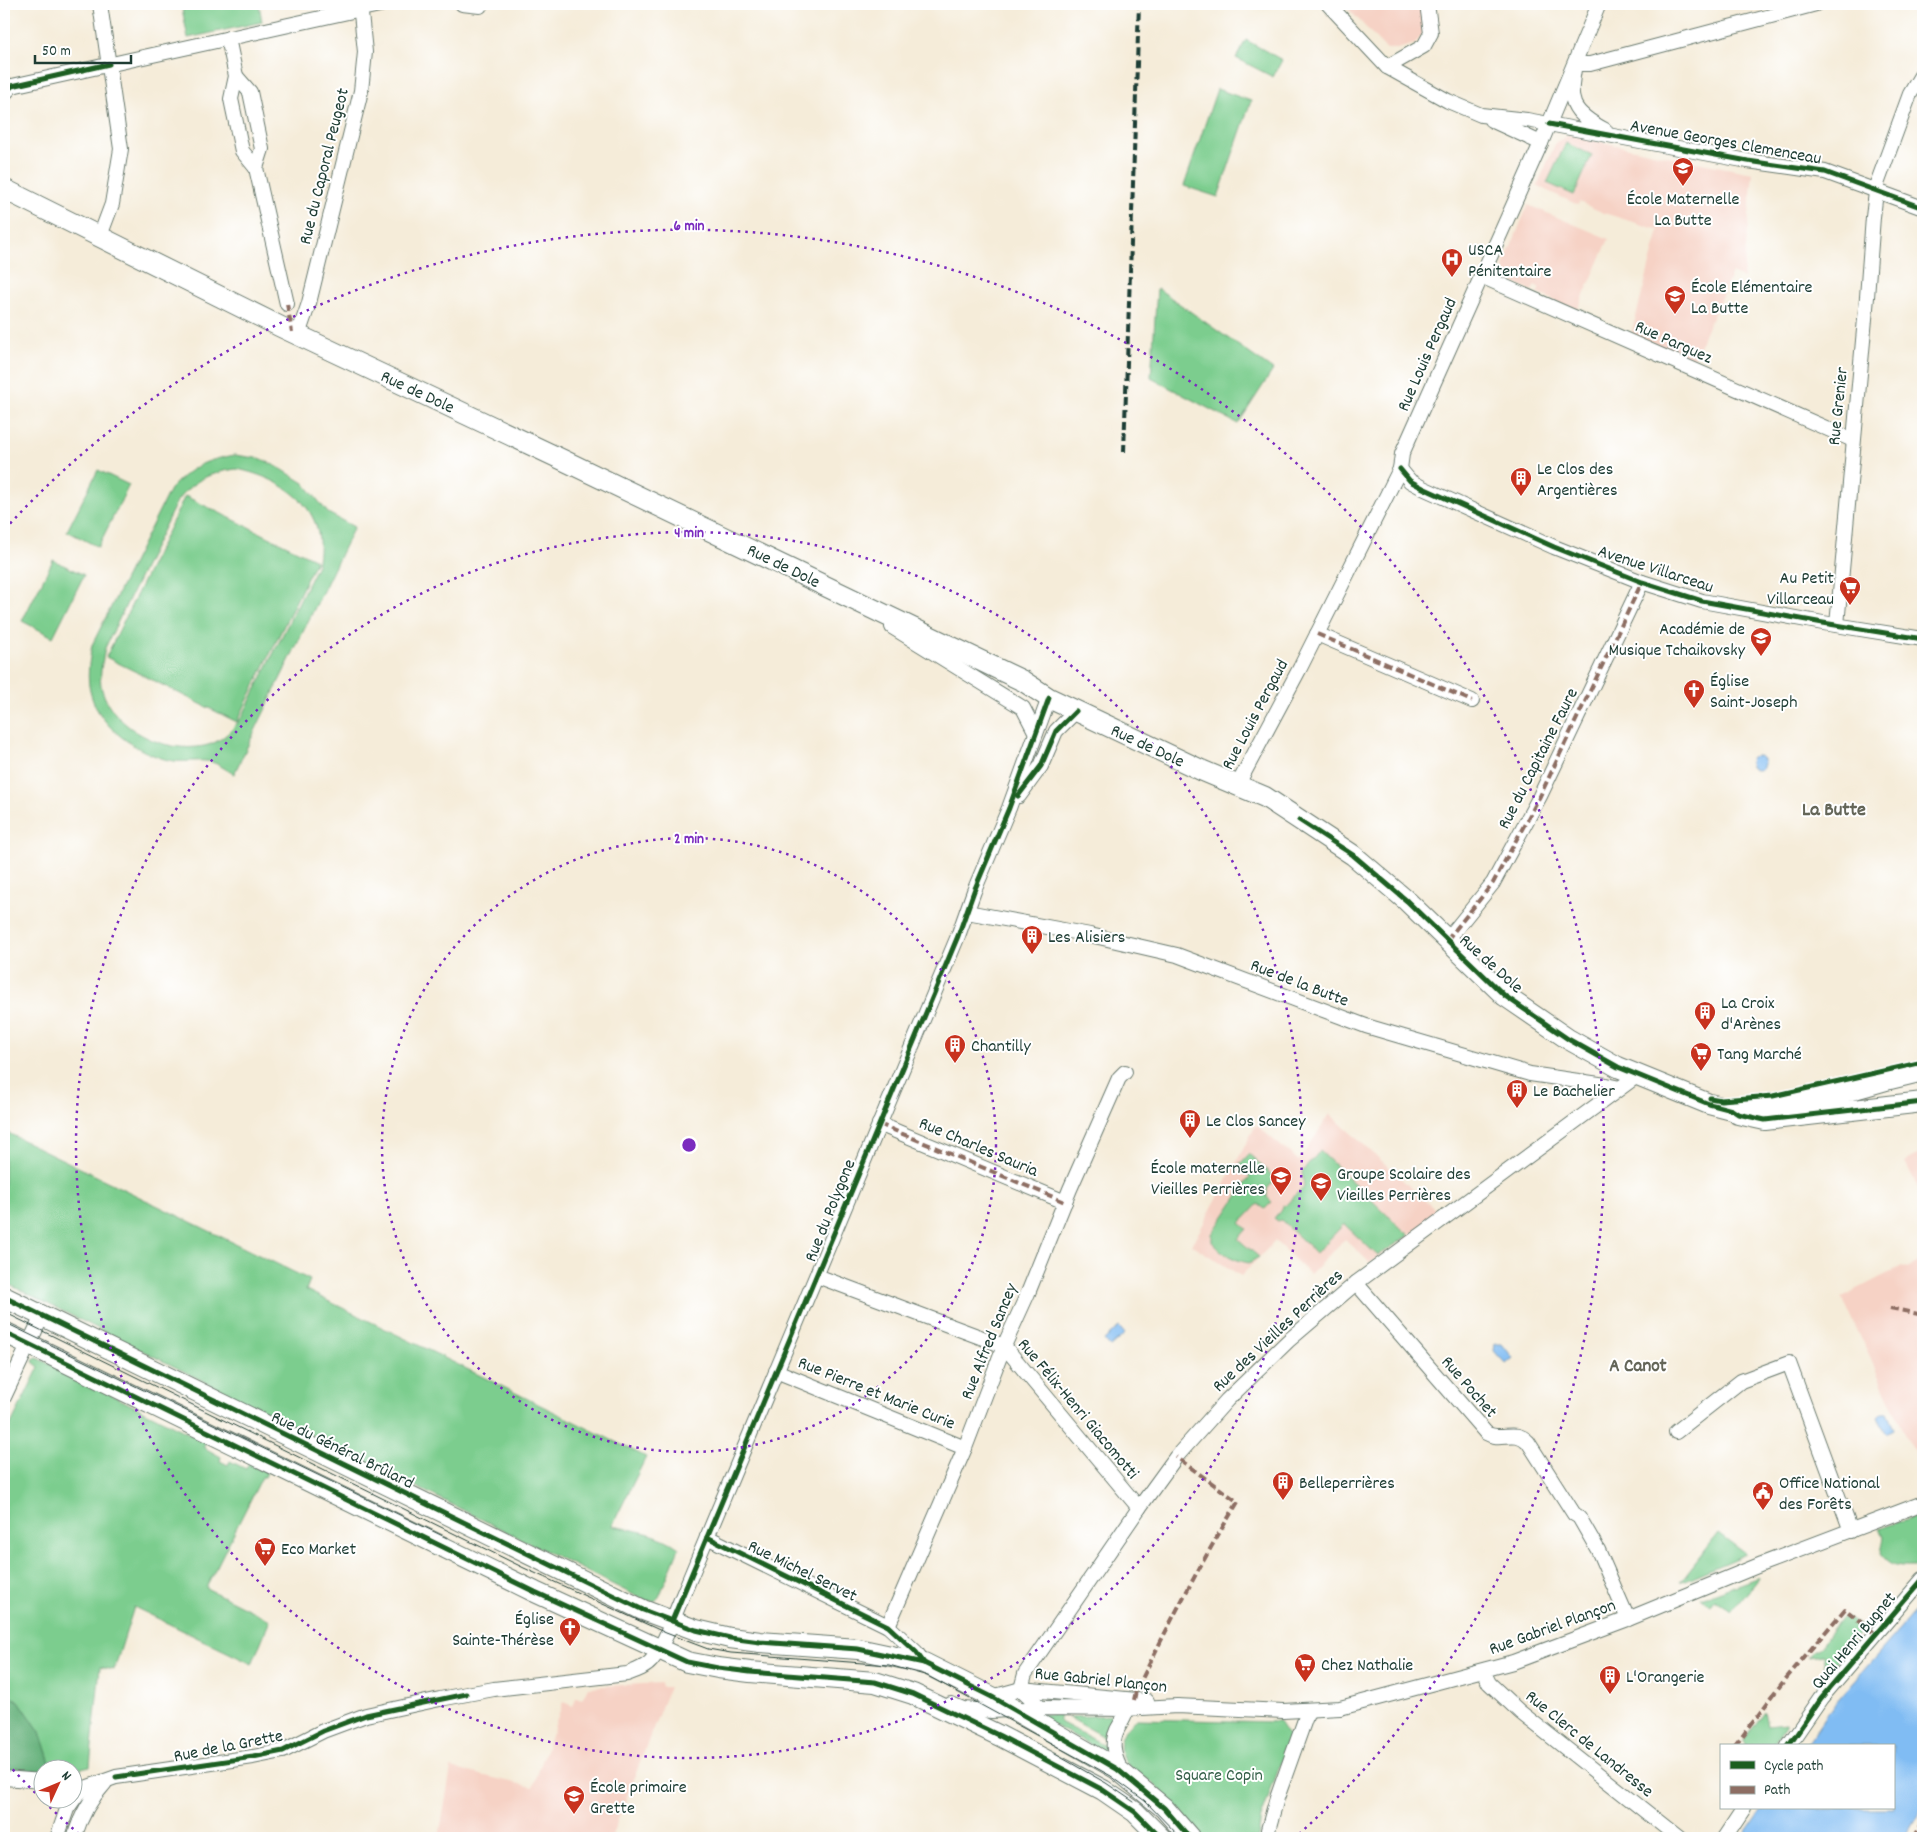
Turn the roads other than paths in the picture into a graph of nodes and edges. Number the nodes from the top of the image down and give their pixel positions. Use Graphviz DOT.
graph roads {
  1 [pos="100,4"];
  2 [pos="384,4"];
  3 [pos="462,4"];
  4 [pos="1328,4"];
  5 [pos="1427,4"];
  6 [pos="1599,4"];
  7 [pos="1816,4"];
  8 [pos="360,6"];
  9 [pos="480,6"];
  10 [pos="228,38"];
  11 [pos="109,64"];
  12 [pos="1575,64"];
  13 [pos="1387,67"];
  14 [pos="1923,72"];
  15 [pos="236,76"];
  16 [pos="4,94"];
  17 [pos="1481,115"];
  18 [pos="1549,124"];
  19 [pos="1614,135"];
  20 [pos="1541,143"];
  21 [pos="256,168"];
  22 [pos="4,189"];
  23 [pos="1876,190"];
  24 [pos="1923,208"];
  25 [pos="100,236"];
  26 [pos="1481,276"];
  27 [pos="287,304"];
  28 [pos="298,335"];
  29 [pos="1853,440"];
  30 [pos="1400,469"];
  31 [pos="1642,582"];
  32 [pos="835,590"];
  33 [pos="1836,625"];
  34 [pos="1317,634"];
  35 [pos="1923,639"];
  36 [pos="1049,698"];
  37 [pos="1472,701"];
  38 [pos="1076,711"];
  39 [pos="1036,733"];
  40 [pos="1237,786"];
  41 [pos="1009,808"];
  42 [pos="967,912"];
  43 [pos="1447,940"];
  44 [pos="1923,1062"];
  45 [pos="1125,1072"];
  46 [pos="1923,1072"];
  47 [pos="1638,1075"];
  48 [pos="1620,1088"];
  49 [pos="1688,1095"];
  50 [pos="1923,1102"];
  51 [pos="1732,1110"];
  52 [pos="879,1124"];
  53 [pos="1064,1202"];
  54 [pos="817,1276"];
  55 [pos="1356,1283"];
  56 [pos="4,1297"];
  57 [pos="42,1316"];
  58 [pos="4,1332"];
  59 [pos="29,1344"];
  60 [pos="1004,1346"];
  61 [pos="776,1371"];
  62 [pos="4,1397"];
  63 [pos="1676,1432"];
  64 [pos="965,1448"];
  65 [pos="1923,1503"];
  66 [pos="1139,1508"];
  67 [pos="1851,1531"];
  68 [pos="707,1537"];
  69 [pos="1923,1579"];
  70 [pos="1628,1619"];
  71 [pos="672,1621"];
  72 [pos="888,1626"];
  73 [pos="659,1650"];
  74 [pos="924,1663"];
  75 [pos="1483,1671"];
  76 [pos="895,1687"];
  77 [pos="1022,1689"];
  78 [pos="992,1697"];
  79 [pos="1112,1698"];
  80 [pos="1177,1706"];
  81 [pos="1040,1708"];
  82 [pos="1125,1709"];
  83 [pos="1016,1710"];
  84 [pos="1308,1711"];
  85 [pos="1789,1744"];
  86 [pos="1122,1773"];
  87 [pos="4,1778"];
  88 [pos="32,1780"];
  89 [pos="82,1782"];
  90 [pos="102,1782"];
  91 [pos="63,1810"];
  92 [pos="1743,1810"];
  93 [pos="65,1814"];
  94 [pos="78,1836"];
  95 [pos="57,1838"];
  96 [pos="1161,1838"];
  97 [pos="1190,1838"];
  98 [pos="1271,1838"];
  99 [pos="1679,1838"];
  100 [pos="1724,1838"];
  1 -- 11 [label="street"];
  2 -- 8 [label="street"];
  3 -- 9 [label="street"];
  4 -- 13 [label="street, Avenue Georges Clemenceau"];
  5 -- 13 [label="street"];
  6 -- 12 [label="street, Rue Louis Pergaud"];
  7 -- 12 [label="street"];
  8 -- 10 [label="street"];
  8 -- 28 [label="street, Rue du Caporal Peugeot"];
  10 -- 11 [label="street"];
  10 -- 15 [label="street"];
  11 -- 16 [label="street"];
  11 -- 25 [label="street"];
  12 -- 18 [label="street, Rue Louis Pergaud"];
  12 -- 19 [label="street"];
  13 -- 17 [label="street, Avenue Georges Clemenceau"];
  14 -- 23 [label="street, Rue Grenier"];
  15 -- 21 [label="street"];
  15 -- 21 [label="street"];
  17 -- 18 [label="street, Avenue Georges Clemenceau"];
  17 -- 20 [label="street"];
  18 -- 19 [label="street, Avenue Georges Clemenceau"];
  18 -- 20 [label="street, Rue Louis Pergaud"];
  19 -- 23 [label="street, Avenue Georges Clemenceau"];
  20 -- 26 [label="street, Rue Louis Pergaud"];
  21 -- 27 [label="street"];
  22 -- 25 [label="main road, Rue de Dole"];
  23 -- 24 [label="street, Avenue Georges Clemenceau"];
  23 -- 29 [label="street, Rue Grenier"];
  25 -- 28 [label="main road, Rue de Dole"];
  26 -- 29 [label="street, Rue Parguez"];
  26 -- 30 [label="street, Rue Louis Pergaud"];
  28 -- 32 [label="main road, Rue de Dole"];
  29 -- 33 [label="street, Rue Grenier"];
  30 -- 31 [label="street, Avenue Villarceau"];
  30 -- 34 [label="street, Rue Louis Pergaud"];
  31 -- 33 [label="street, Avenue Villarceau"];
  31 -- 43 [label="street, Rue du Capitaine Faure"];
  32 -- 36 [label="main road, Rue de Dole"];
  32 -- 39 [label="street, Rue de Dole"];
  33 -- 35 [label="street, Avenue Villarceau"];
  34 -- 37 [label="street"];
  34 -- 40 [label="street, Rue Louis Pergaud"];
  36 -- 38 [label="main road, Rue de Dole"];
  36 -- 39 [label="street, Rue du Polygone"];
  38 -- 40 [label="main road, Rue de Dole"];
  38 -- 41 [label="street, Rue du Polygone"];
  39 -- 41 [label="street, Rue du Polygone"];
  40 -- 43 [label="main road, Rue de Dole"];
  41 -- 42 [label="street, Rue du Polygone"];
  42 -- 48 [label="street, Rue de la Butte"];
  42 -- 52 [label="street, Rue du Polygone"];
  43 -- 47 [label="main road, Rue de Dole"];
  44 -- 49 [label="main road, Rue de Dole"];
  45 -- 53 [label="street, Rue Alfred Sancey"];
  46 -- 51 [label="main road, Rue de Dole"];
  47 -- 48 [label="street, Rue des Vieilles Perrières"];
  47 -- 49 [label="main road, Rue de Dole"];
  48 -- 55 [label="street, Rue des Vieilles Perrières"];
  49 -- 51 [label="main road, Rue de Dole"];
  50 -- 51 [label="main road"];
  52 -- 53 [label="street, Rue Charles Sauria"];
  52 -- 54 [label="street, Rue du Polygone"];
  53 -- 60 [label="street, Rue Alfred Sancey"];
  54 -- 60 [label="street, Rue Félix-Henri Giacomotti"];
  54 -- 61 [label="street, Rue du Polygone"];
  55 -- 66 [label="street, Rue des Vieilles Perrières"];
  55 -- 70 [label="street, Rue Pochet"];
  56 -- 57 [label="main road, Rue du Général Brûlard"];
  57 -- 59 [label="street"];
  57 -- 71 [label="main road, Rue du Général Brûlard"];
  58 -- 59 [label="main road"];
  59 -- 62 [label="street"];
  59 -- 73 [label="main road"];
  60 -- 64 [label="street, Rue Alfred Sancey"];
  60 -- 66 [label="street, Rue Félix-Henri Giacomotti"];
  61 -- 64 [label="street, Rue Pierre et Marie Curie"];
  61 -- 68 [label="street, Rue du Polygone"];
  63 -- 67 [label="street"];
  64 -- 72 [label="street, Rue Alfred Sancey"];
  65 -- 67 [label="street, Rue Gabriel Plançon"];
  66 -- 77 [label="street, Rue des Vieilles Perrières"];
  67 -- 70 [label="street, Rue Gabriel Plançon"];
  68 -- 71 [label="street, Rue du Polygone"];
  68 -- 72 [label="street, Rue Michel Servet"];
  69 -- 85 [label="street, Quai Henri Bugnet"];
  70 -- 75 [label="street, Rue Gabriel Plançon"];
  71 -- 73 [label="street, Rue de la Grette"];
  71 -- 74 [label="main road, Rue du Général Brûlard"];
  72 -- 74 [label="street, Rue Michel Servet"];
  73 -- 76 [label="main road"];
  73 -- 90 [label="street, Rue de la Grette"];
  74 -- 78 [label="main road, Rue du Général Brûlard"];
  75 -- 84 [label="street, Rue Gabriel Plançon"];
  75 -- 99 [label="street, Rue Clerc de Landresse"];
  76 -- 83 [label="street"];
  76 -- 96 [label="main road"];
  77 -- 78 [label="street, Rue Gabriel Plançon"];
  77 -- 79 [label="street, Rue Gabriel Plançon"];
  77 -- 81 [label="street, Rue Gabriel Plançon"];
  78 -- 83 [label="main road, Rue du Général Brûlard"];
  79 -- 80 [label="street, Rue Gabriel Plançon"];
  79 -- 82 [label="street"];
  80 -- 82 [label="street, Rue Gabriel Plançon"];
  80 -- 84 [label="street, Rue Gabriel Plançon"];
  81 -- 82 [label="street, Rue Gabriel Plançon"];
  81 -- 83 [label="street"];
  82 -- 86 [label="street"];
  83 -- 86 [label="main road, Rue du Général Brûlard"];
  84 -- 98 [label="street"];
  86 -- 97 [label="main road, Rue du Général Brûlard"];
  87 -- 88 [label="street"];
  89 -- 90 [label="street"];
  90 -- 93 [label="street"];
  90 -- 94 [label="street"];
  91 -- 93 [label="street"];
  92 -- 100 [label="street"];
  93 -- 95 [label="street"];
}
